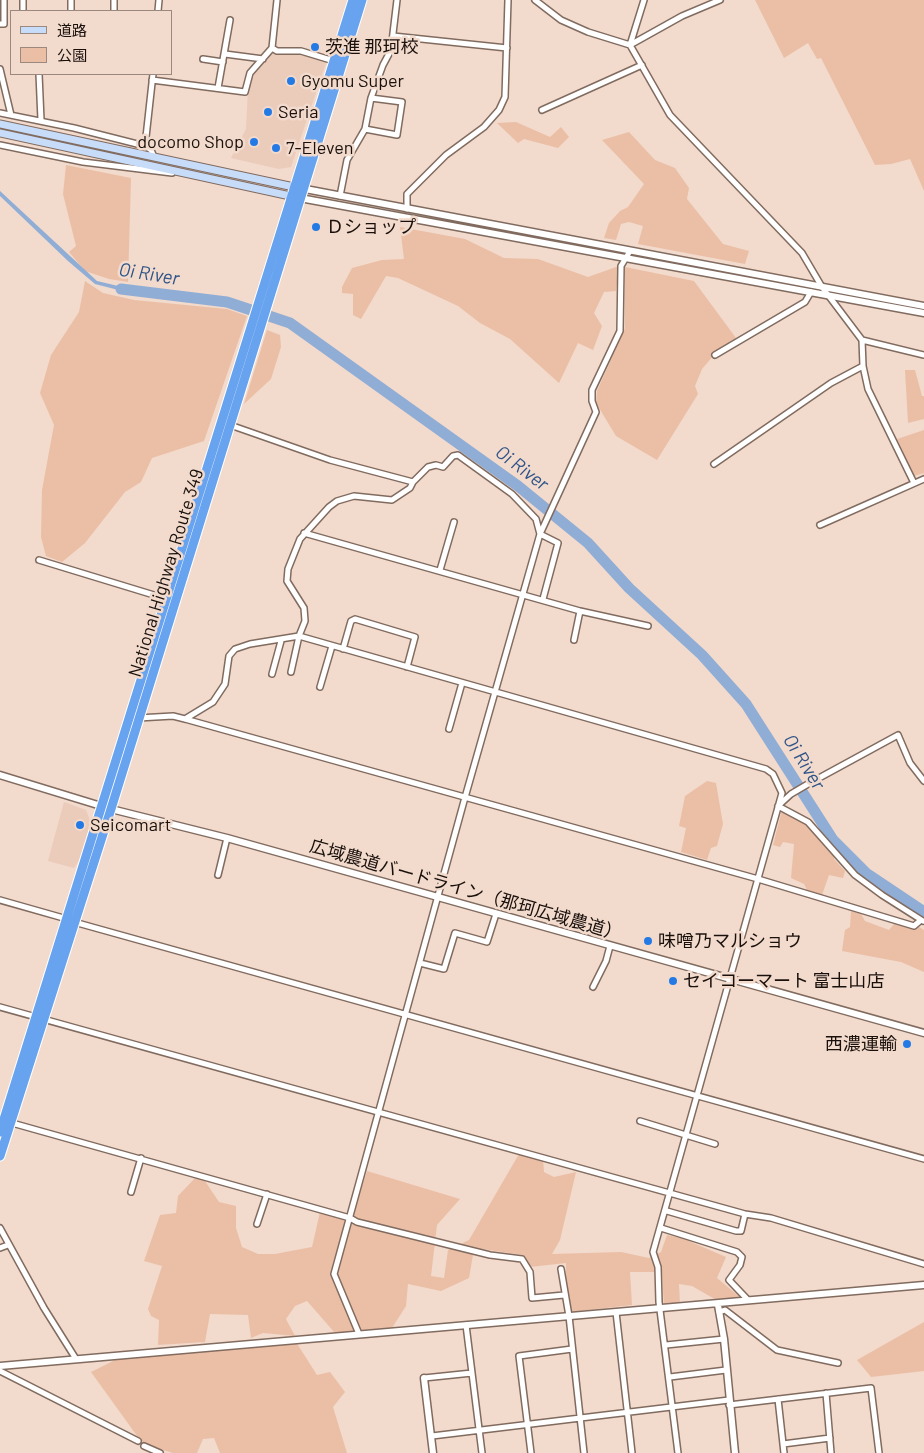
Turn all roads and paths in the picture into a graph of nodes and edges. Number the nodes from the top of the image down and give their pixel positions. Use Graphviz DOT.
graph roads {
  1 [pos="4,0"];
  2 [pos="277,0"];
  3 [pos="353,0"];
  4 [pos="362,0"];
  5 [pos="397,0"];
  6 [pos="508,0"];
  7 [pos="535,0"];
  8 [pos="644,0"];
  9 [pos="720,0"];
  10 [pos="230,20"];
  11 [pos="0,24"];
  12 [pos="393,36"];
  13 [pos="630,45"];
  14 [pos="272,48"];
  15 [pos="507,48"];
  16 [pos="224,54"];
  17 [pos="202,59"];
  18 [pos="263,59"];
  19 [pos="334,61"];
  20 [pos="223,62"];
  21 [pos="642,65"];
  22 [pos="0,69"];
  23 [pos="39,75"];
  24 [pos="152,77"];
  25 [pos="3,88"];
  26 [pos="218,88"];
  27 [pos="371,98"];
  28 [pos="542,110"];
  29 [pos="0,113"];
  30 [pos="11,115"];
  31 [pos="41,120"];
  32 [pos="0,124"];
  33 [pos="364,129"];
  34 [pos="0,133"];
  35 [pos="0,145"];
  36 [pos="145,146"];
  37 [pos="154,157"];
  38 [pos="180,172"];
  39 [pos="299,188"];
  40 [pos="340,196"];
  41 [pos="296,197"];
  42 [pos="407,209"];
  43 [pos="630,251"];
  44 [pos="625,258"];
  45 [pos="822,287"];
  46 [pos="811,292"];
  47 [pos="829,296"];
  48 [pos="924,306"];
  49 [pos="924,313"];
  50 [pos="257,322"];
  51 [pos="862,340"];
  52 [pos="924,355"];
  53 [pos="715,356"];
  54 [pos="863,366"];
  55 [pos="230,425"];
  56 [pos="714,464"];
  57 [pos="924,479"];
  58 [pos="413,482"];
  59 [pos="914,483"];
  60 [pos="454,522"];
  61 [pos="820,525"];
  62 [pos="304,533"];
  63 [pos="540,534"];
  64 [pos="39,560"];
  65 [pos="440,570"];
  66 [pos="523,594"];
  67 [pos="166,599"];
  68 [pos="543,599"];
  69 [pos="580,611"];
  70 [pos="648,626"];
  71 [pos="299,636"];
  72 [pos="574,640"];
  73 [pos="281,641"];
  74 [pos="332,646"];
  75 [pos="343,649"];
  76 [pos="407,667"];
  77 [pos="291,672"];
  78 [pos="272,674"];
  79 [pos="462,683"];
  80 [pos="320,688"];
  81 [pos="495,692"];
  82 [pos="134,716"];
  83 [pos="185,719"];
  84 [pos="449,729"];
  85 [pos="0,775"];
  86 [pos="924,781"];
  87 [pos="465,799"];
  88 [pos="101,806"];
  89 [pos="778,806"];
  90 [pos="111,809"];
  91 [pos="227,838"];
  92 [pos="218,875"];
  93 [pos="758,879"];
  94 [pos="438,898"];
  95 [pos="0,900"];
  96 [pos="496,914"];
  97 [pos="70,920"];
  98 [pos="923,921"];
  99 [pos="610,946"];
  100 [pos="420,963"];
  101 [pos="730,979"];
  102 [pos="594,987"];
  103 [pos="0,1006"];
  104 [pos="406,1013"];
  105 [pos="41,1018"];
  106 [pos="924,1033"];
  107 [pos="698,1095"];
  108 [pos="379,1111"];
  109 [pos="640,1121"];
  110 [pos="12,1123"];
  111 [pos="0,1132"];
  112 [pos="687,1135"];
  113 [pos="715,1144"];
  114 [pos="0,1156"];
  115 [pos="141,1158"];
  116 [pos="924,1159"];
  117 [pos="131,1192"];
  118 [pos="671,1193"];
  119 [pos="267,1194"];
  120 [pos="666,1210"];
  121 [pos="745,1214"];
  122 [pos="350,1218"];
  123 [pos="257,1224"];
  124 [pos="0,1228"];
  125 [pos="661,1228"];
  126 [pos="8,1244"];
  127 [pos="0,1248"];
  128 [pos="924,1264"];
  129 [pos="561,1269"];
  130 [pos="924,1285"];
  131 [pos="564,1295"];
  132 [pos="748,1300"];
  133 [pos="662,1308"];
  134 [pos="718,1308"];
  135 [pos="616,1312"];
  136 [pos="569,1316"];
  137 [pos="466,1325"];
  138 [pos="359,1334"];
  139 [pos="724,1339"];
  140 [pos="666,1346"];
  141 [pos="572,1349"];
  142 [pos="76,1359"];
  143 [pos="838,1363"];
  144 [pos="0,1366"];
  145 [pos="726,1370"];
  146 [pos="0,1372"];
  147 [pos="472,1374"];
  148 [pos="670,1377"];
  149 [pos="424,1378"];
  150 [pos="826,1393"];
  151 [pos="778,1399"];
  152 [pos="729,1403"];
  153 [pos="673,1407"];
  154 [pos="627,1412"];
  155 [pos="580,1418"];
  156 [pos="528,1424"];
  157 [pos="479,1430"];
  158 [pos="432,1436"];
  159 [pos="830,1438"];
  160 [pos="138,1441"];
  161 [pos="783,1444"];
  162 [pos="151,1453"];
  163 [pos="160,1453"];
  164 [pos="433,1453"];
  165 [pos="482,1453"];
  166 [pos="531,1453"];
  167 [pos="584,1453"];
  168 [pos="632,1453"];
  169 [pos="678,1453"];
  170 [pos="736,1453"];
  171 [pos="784,1453"];
  172 [pos="831,1453"];
  173 [pos="879,1453"];
  1 -- 11 [label="street"];
  2 -- 14 [label="street"];
  3 -- 19 [label="highway, National Highway Route 349"];
  4 -- 39 [label="highway, National Highway Route 349"];
  5 -- 12 [label="street"];
  6 -- 15 [label="street"];
  7 -- 13 [label="street"];
  8 -- 13 [label="street"];
  9 -- 13 [label="street"];
  10 -- 16 [label="street"];
  12 -- 15 [label="street"];
  12 -- 27 [label="street"];
  13 -- 21 [label="street"];
  14 -- 18 [label="street"];
  14 -- 19 [label="street"];
  15 -- 42 [label="street"];
  16 -- 18 [label="street"];
  16 -- 20 [label="street"];
  17 -- 20 [label="street"];
  18 -- 26 [label="street"];
  19 -- 39 [label="highway, National Highway Route 349"];
  20 -- 26 [label="street"];
  21 -- 28 [label="street"];
  21 -- 45 [label="street"];
  22 -- 25 [label="street"];
  23 -- 31 [label="street"];
  24 -- 26 [label="street"];
  24 -- 36 [label="street"];
  25 -- 30 [label="street"];
  27 -- 33 [label="street"];
  27 -- 33 [label="street"];
  29 -- 30 [label="street"];
  30 -- 31 [label="street"];
  31 -- 36 [label="street"];
  32 -- 37 [label="main road"];
  33 -- 40 [label="street"];
  34 -- 38 [label="main road"];
  35 -- 38 [label="street"];
  36 -- 37 [label="street"];
  37 -- 39 [label="main road"];
  38 -- 41 [label="main road"];
  39 -- 40 [label="street"];
  39 -- 41 [label="highway, National Highway Route 349"];
  40 -- 42 [label="street"];
  41 -- 44 [label="street"];
  41 -- 50 [label="highway, National Highway Route 349"];
  42 -- 43 [label="street"];
  43 -- 44 [label="street"];
  43 -- 45 [label="street"];
  44 -- 46 [label="street"];
  44 -- 63 [label="street"];
  45 -- 47 [label="street"];
  45 -- 48 [label="street"];
  46 -- 47 [label="street"];
  46 -- 53 [label="street"];
  47 -- 49 [label="street"];
  47 -- 51 [label="street"];
  50 -- 55 [label="highway, National Highway Route 349"];
  50 -- 67 [label="highway, National Highway Route 349"];
  51 -- 52 [label="street"];
  51 -- 54 [label="street"];
  54 -- 56 [label="street"];
  54 -- 59 [label="street"];
  55 -- 58 [label="street"];
  55 -- 82 [label="highway, National Highway Route 349"];
  57 -- 59 [label="street"];
  58 -- 62 [label="street"];
  58 -- 63 [label="street"];
  59 -- 61 [label="street"];
  60 -- 65 [label="street"];
  62 -- 65 [label="street"];
  62 -- 71 [label="street"];
  63 -- 66 [label="street"];
  63 -- 68 [label="street"];
  64 -- 67 [label="street"];
  65 -- 66 [label="street"];
  66 -- 68 [label="street"];
  66 -- 81 [label="street"];
  67 -- 82 [label="highway, National Highway Route 349"];
  68 -- 69 [label="street"];
  69 -- 70 [label="street"];
  69 -- 72 [label="street"];
  71 -- 73 [label="street"];
  71 -- 74 [label="street"];
  71 -- 77 [label="street"];
  73 -- 78 [label="street"];
  73 -- 83 [label="street"];
  74 -- 75 [label="street"];
  74 -- 80 [label="street"];
  75 -- 76 [label="street"];
  75 -- 76 [label="street"];
  76 -- 79 [label="street"];
  79 -- 81 [label="street"];
  79 -- 84 [label="street"];
  81 -- 87 [label="street"];
  81 -- 89 [label="street"];
  82 -- 83 [label="street"];
  82 -- 88 [label="highway, National Highway Route 349"];
  82 -- 90 [label="highway, National Highway Route 349"];
  83 -- 87 [label="street"];
  85 -- 88 [label="street, 広域農道バードライン（那珂広域農道）"];
  86 -- 89 [label="street"];
  87 -- 93 [label="street"];
  87 -- 94 [label="street"];
  88 -- 90 [label="street, 広域農道バードライン（那珂広域農道）"];
  88 -- 97 [label="highway, National Highway Route 349"];
  89 -- 93 [label="street"];
  89 -- 98 [label="street"];
  90 -- 91 [label="street, 広域農道バードライン（那珂広域農道）"];
  90 -- 97 [label="highway, National Highway Route 349"];
  91 -- 92 [label="street"];
  91 -- 94 [label="street, 広域農道バードライン（那珂広域農道）"];
  93 -- 98 [label="street"];
  93 -- 101 [label="street"];
  94 -- 96 [label="street, 広域農道バードライン（那珂広域農道）"];
  94 -- 100 [label="street"];
  95 -- 97 [label="street"];
  96 -- 99 [label="street, 広域農道バードライン（那珂広域農道）"];
  96 -- 100 [label="street"];
  97 -- 104 [label="street"];
  97 -- 105 [label="highway, National Highway Route 349"];
  99 -- 101 [label="street, 広域農道バードライン（那珂広域農道）"];
  99 -- 102 [label="street"];
  100 -- 104 [label="street"];
  101 -- 106 [label="street, 広域農道バードライン（那珂広域農道）"];
  101 -- 107 [label="street"];
  103 -- 105 [label="street"];
  104 -- 107 [label="street"];
  104 -- 108 [label="street"];
  105 -- 108 [label="street"];
  105 -- 110 [label="highway, National Highway Route 349"];
  105 -- 111 [label="highway, National Highway Route 349"];
  107 -- 112 [label="street"];
  107 -- 116 [label="street"];
  108 -- 118 [label="street"];
  108 -- 122 [label="street"];
  109 -- 112 [label="street"];
  110 -- 114 [label="highway, National Highway Route 349"];
  110 -- 115 [label="street"];
  112 -- 113 [label="street"];
  112 -- 118 [label="street"];
  115 -- 117 [label="street"];
  115 -- 119 [label="street"];
  118 -- 120 [label="street"];
  118 -- 121 [label="street"];
  119 -- 122 [label="street"];
  119 -- 123 [label="street"];
  120 -- 121 [label="street"];
  120 -- 125 [label="street"];
  121 -- 128 [label="street"];
  122 -- 131 [label="street"];
  122 -- 138 [label="street"];
  124 -- 126 [label="street"];
  125 -- 132 [label="street"];
  125 -- 133 [label="street"];
  126 -- 127 [label="street"];
  126 -- 142 [label="street"];
  129 -- 131 [label="street"];
  130 -- 132 [label="street"];
  131 -- 136 [label="street"];
  132 -- 134 [label="street"];
  133 -- 134 [label="street"];
  133 -- 135 [label="street"];
  133 -- 140 [label="street"];
  134 -- 139 [label="street"];
  134 -- 143 [label="street"];
  135 -- 136 [label="street"];
  135 -- 154 [label="street"];
  136 -- 137 [label="street"];
  136 -- 141 [label="street"];
  137 -- 138 [label="street"];
  137 -- 147 [label="street"];
  138 -- 142 [label="street"];
  139 -- 140 [label="street"];
  139 -- 145 [label="street"];
  140 -- 148 [label="street"];
  141 -- 155 [label="street"];
  141 -- 156 [label="street"];
  142 -- 144 [label="street"];
  145 -- 148 [label="street"];
  145 -- 152 [label="street"];
  146 -- 160 [label="street"];
  147 -- 149 [label="street"];
  147 -- 157 [label="street"];
  148 -- 153 [label="street"];
  149 -- 158 [label="street"];
  150 -- 151 [label="street"];
  150 -- 159 [label="street"];
  150 -- 173 [label="street"];
  151 -- 152 [label="street"];
  151 -- 161 [label="street"];
  152 -- 153 [label="street"];
  152 -- 170 [label="street"];
  153 -- 154 [label="street"];
  153 -- 169 [label="street"];
  154 -- 155 [label="street"];
  154 -- 168 [label="street"];
  155 -- 156 [label="street"];
  155 -- 167 [label="street"];
  156 -- 157 [label="street"];
  156 -- 166 [label="street"];
  157 -- 158 [label="street"];
  157 -- 165 [label="street"];
  158 -- 164 [label="street"];
  159 -- 161 [label="street"];
  159 -- 172 [label="street"];
  161 -- 171 [label="street"];
  162 -- 163 [label="street"];
}
